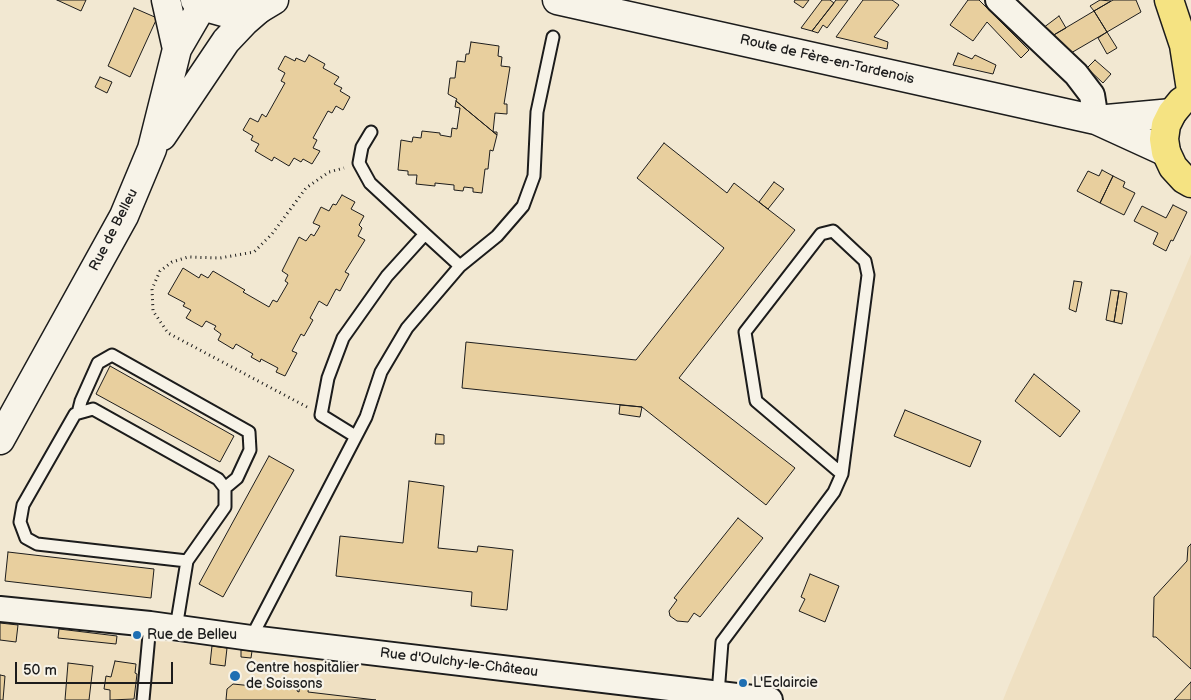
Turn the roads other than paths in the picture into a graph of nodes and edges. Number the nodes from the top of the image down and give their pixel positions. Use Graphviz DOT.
graph roads {
  1 [pos="166,0"];
  2 [pos="557,0"];
  3 [pos="998,0"];
  4 [pos="1169,0"];
  5 [pos="202,2"];
  6 [pos="265,3"];
  7 [pos="553,37"];
  8 [pos="177,49"];
  9 [pos="1188,49"];
  10 [pos="1191,90"];
  11 [pos="1181,104"];
  12 [pos="1096,120"];
  13 [pos="371,132"];
  14 [pos="152,149"];
  15 [pos="1166,152"];
  16 [pos="1191,182"];
  17 [pos="425,234"];
  18 [pos="460,266"];
  19 [pos="78,413"];
  20 [pos="355,436"];
  21 [pos="0,440"];
  22 [pos="842,474"];
  23 [pos="225,488"];
  24 [pos="187,562"];
  25 [pos="0,608"];
  26 [pos="150,624"];
  27 [pos="176,628"];
  28 [pos="251,638"];
  29 [pos="718,694"];
  30 [pos="143,700"];
  31 [pos="770,700"];
  1 -- 8 [label="main road"];
  2 -- 12 [label="main road, Route de Fère-en-Tardenois"];
  3 -- 12 [label="street"];
  4 -- 9 [label="main road"];
  5 -- 6 [label="main road"];
  5 -- 8 [label="main road"];
  6 -- 14 [label="main road"];
  7 -- 18 [label="lane"];
  8 -- 14 [label="main road"];
  9 -- 10 [label="main road"];
  11 -- 12 [label="main road"];
  11 -- 15 [label="main road"];
  12 -- 15 [label="main road"];
  13 -- 17 [label="lane"];
  14 -- 21 [label="main road, Rue de Belleu"];
  15 -- 16 [label="main road"];
  17 -- 18 [label="lane"];
  17 -- 20 [label="lane"];
  18 -- 20 [label="lane"];
  19 -- 23 [label="lane"];
  19 -- 23 [label="lane"];
  19 -- 24 [label="lane"];
  20 -- 28 [label="lane"];
  22 -- 22 [label="lane"];
  22 -- 29 [label="lane"];
  23 -- 24 [label="lane"];
  24 -- 27 [label="lane"];
  25 -- 26 [label="street, Rue d'Oulchy-le-Château"];
  26 -- 27 [label="street, Rue d'Oulchy-le-Château"];
  26 -- 30 [label="lane"];
  27 -- 28 [label="street, Rue d'Oulchy-le-Château"];
  28 -- 29 [label="street, Rue d'Oulchy-le-Château"];
  29 -- 31 [label="street, Rue d'Oulchy-le-Château"];
}
